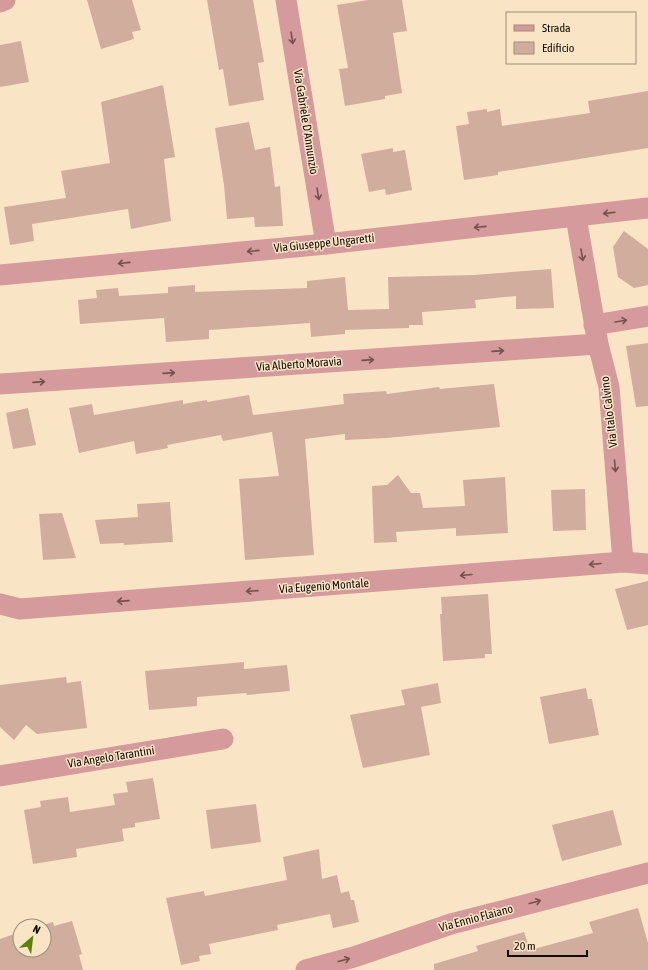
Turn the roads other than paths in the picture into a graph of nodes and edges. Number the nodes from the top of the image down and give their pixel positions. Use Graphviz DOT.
graph roads {
  1 [pos="5,0"];
  2 [pos="286,0"];
  3 [pos="0,2"];
  4 [pos="648,208"];
  5 [pos="576,217"];
  6 [pos="326,244"];
  7 [pos="0,275"];
  8 [pos="648,316"];
  9 [pos="596,334"];
  10 [pos="0,384"];
  11 [pos="622,562"];
  12 [pos="648,564"];
  13 [pos="0,604"];
  14 [pos="223,739"];
  15 [pos="0,776"];
  16 [pos="648,873"];
  17 [pos="306,970"];
  1 -- 3 [label="street"];
  2 -- 6 [label="street, Via Gabriele D'Annunzio, one-way"];
  4 -- 5 [label="street, Via Giuseppe Ungaretti, one-way"];
  5 -- 6 [label="street, Via Giuseppe Ungaretti, one-way"];
  5 -- 9 [label="street, Via Italo Calvino, one-way"];
  6 -- 7 [label="street, Via Giuseppe Ungaretti, one-way"];
  9 -- 8 [label="street, Via Alberto Moravia, one-way"];
  10 -- 9 [label="street, Via Alberto Moravia, one-way"];
  9 -- 11 [label="street, Via Italo Calvino, one-way"];
  11 -- 12 [label="street, Via Eugenio Montale"];
  11 -- 13 [label="street, Via Eugenio Montale, one-way"];
  14 -- 15 [label="street, Via Angelo Tarantini"];
  17 -- 16 [label="street, Via Ennio Flaiano, one-way"];
}
